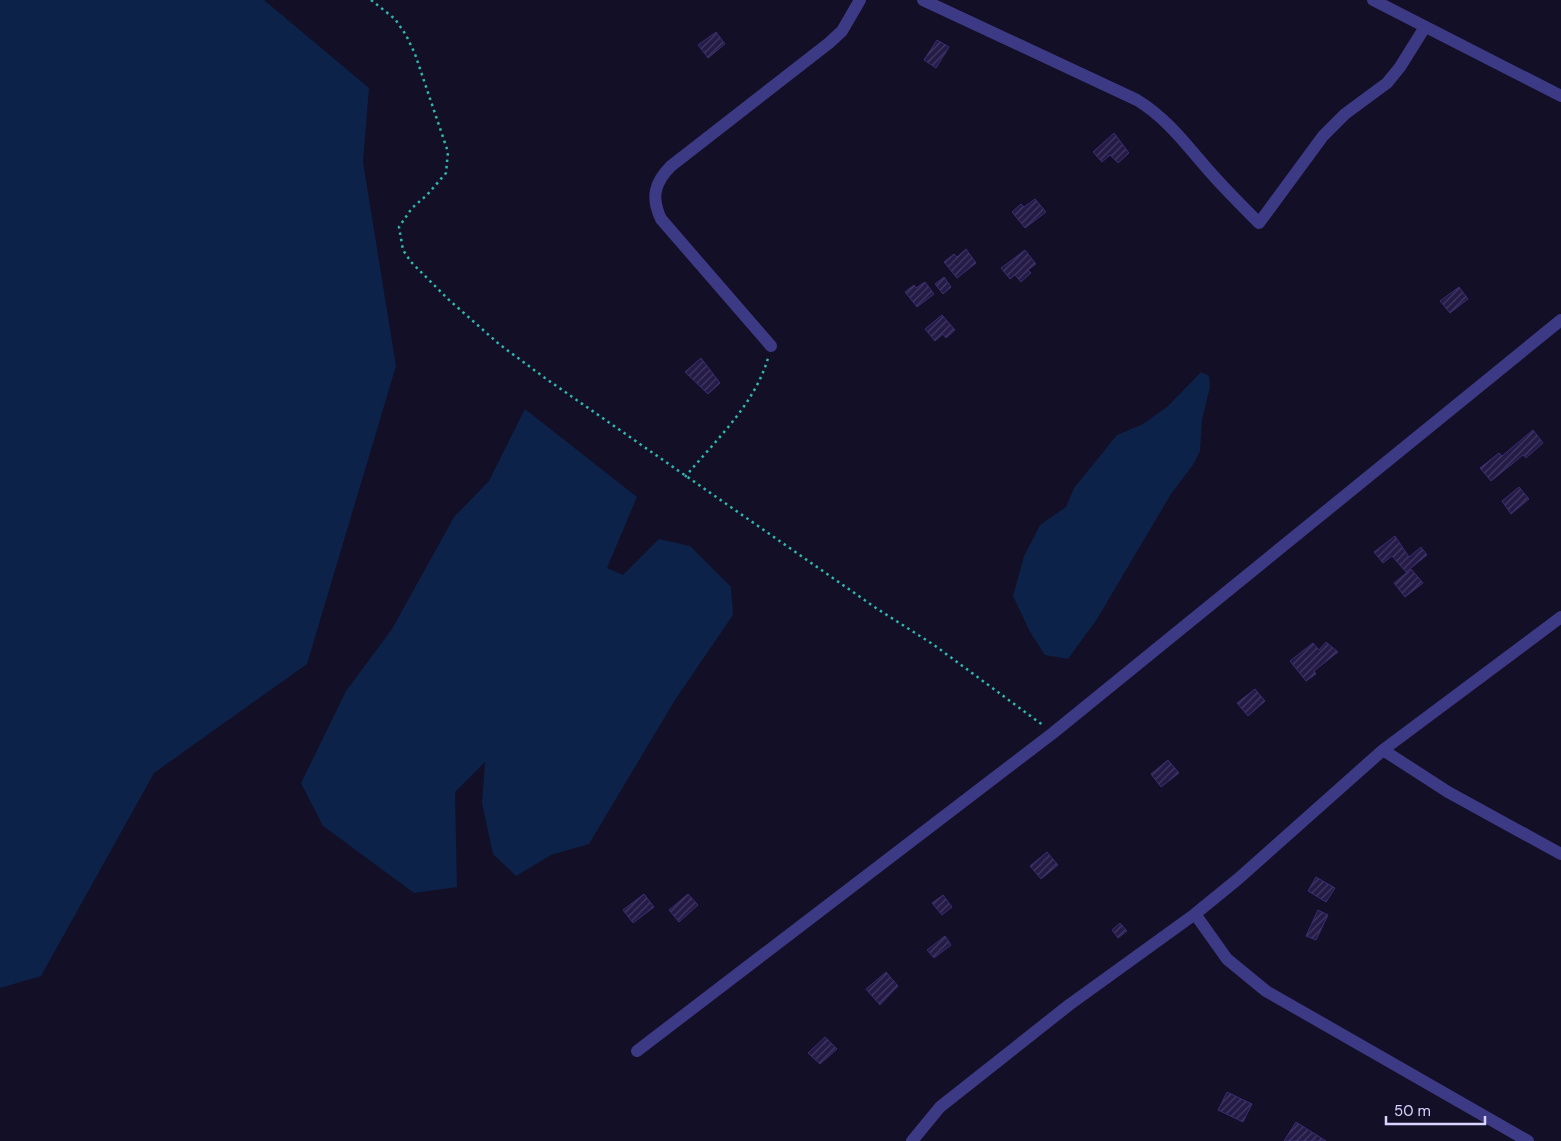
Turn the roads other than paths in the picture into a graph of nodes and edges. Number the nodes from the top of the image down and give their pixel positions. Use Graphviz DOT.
graph roads {
  1 [pos="860,0"];
  2 [pos="923,0"];
  3 [pos="1373,0"];
  4 [pos="1425,27"];
  5 [pos="1561,96"];
  6 [pos="1561,320"];
  7 [pos="771,346"];
  8 [pos="1561,617"];
  9 [pos="1384,750"];
  10 [pos="1561,854"];
  11 [pos="1195,914"];
  12 [pos="637,1051"];
  13 [pos="912,1141"];
  14 [pos="1528,1141"];
  1 -- 7 [label="street"];
  2 -- 4 [label="street"];
  3 -- 4 [label="street"];
  4 -- 5 [label="street"];
  6 -- 12 [label="street"];
  8 -- 9 [label="street"];
  9 -- 10 [label="street"];
  9 -- 11 [label="street"];
  11 -- 13 [label="street"];
  11 -- 14 [label="street"];
}
